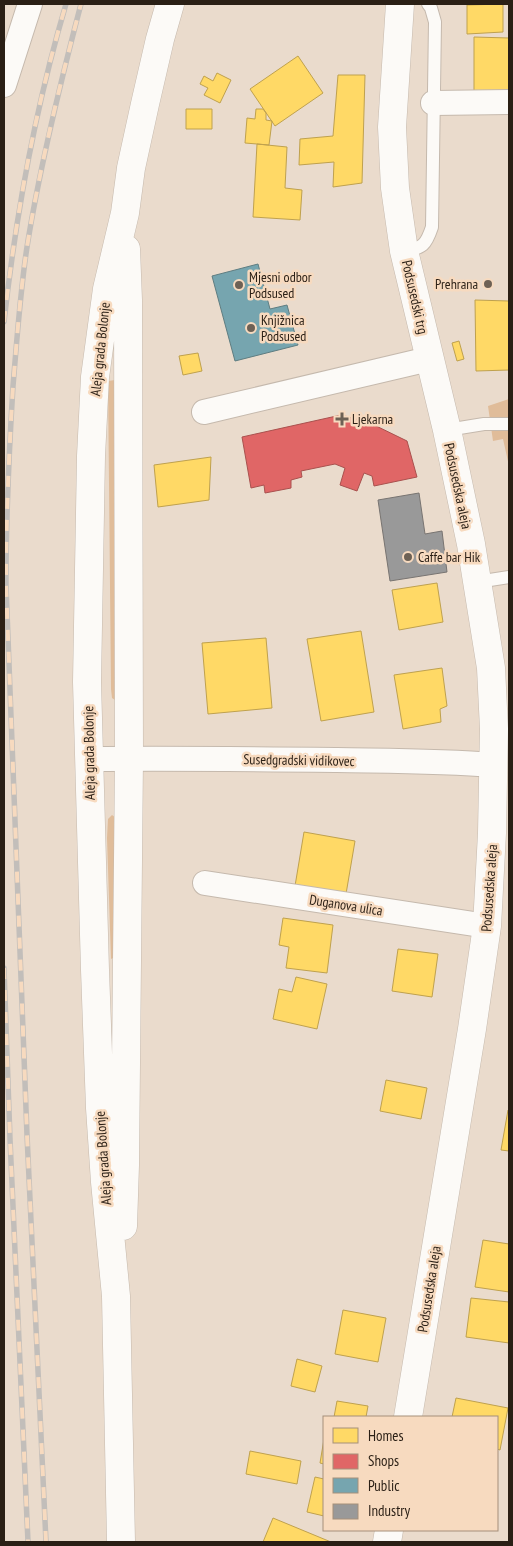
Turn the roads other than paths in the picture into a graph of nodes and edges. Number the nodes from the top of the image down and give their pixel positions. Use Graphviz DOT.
graph roads {
  1 [pos="30,4"];
  2 [pos="170,4"];
  3 [pos="400,4"];
  4 [pos="428,4"];
  5 [pos="4,85"];
  6 [pos="509,102"];
  7 [pos="434,103"];
  8 [pos="125,213"];
  9 [pos="404,251"];
  10 [pos="429,359"];
  11 [pos="204,412"];
  12 [pos="509,424"];
  13 [pos="447,430"];
  14 [pos="509,578"];
  15 [pos="477,582"];
  16 [pos="129,758"];
  17 [pos="89,759"];
  18 [pos="501,766"];
  19 [pos="205,883"];
  20 [pos="487,926"];
  21 [pos="116,1296"];
  22 [pos="408,1416"];
  23 [pos="121,1542"];
  1 -- 5 [label="street"];
  2 -- 8 [label="main road, Aleja grada Bolonje"];
  3 -- 9 [label="main road, Podsusedski trg"];
  4 -- 7 [label="lane"];
  6 -- 7 [label="street"];
  7 -- 9 [label="lane"];
  8 -- 16 [label="main road, Aleja grada Bolonje"];
  8 -- 17 [label="main road, Aleja grada Bolonje"];
  9 -- 10 [label="main road, Podsusedski trg"];
  10 -- 11 [label="street"];
  10 -- 13 [label="main road, Podsusedska aleja"];
  12 -- 13 [label="lane"];
  13 -- 15 [label="main road, Podsusedska aleja"];
  14 -- 15 [label="lane"];
  15 -- 18 [label="main road, Podsusedska aleja"];
  16 -- 17 [label="street, Susedgradski vidikovec"];
  16 -- 18 [label="street, Susedgradski vidikovec"];
  16 -- 21 [label="main road, Aleja grada Bolonje"];
  17 -- 21 [label="main road, Aleja grada Bolonje"];
  18 -- 20 [label="main road, Podsusedska aleja"];
  19 -- 20 [label="street, Duganova ulica"];
  20 -- 22 [label="main road, Podsusedska aleja"];
  21 -- 23 [label="main road, Aleja grada Bolonje"];
}
